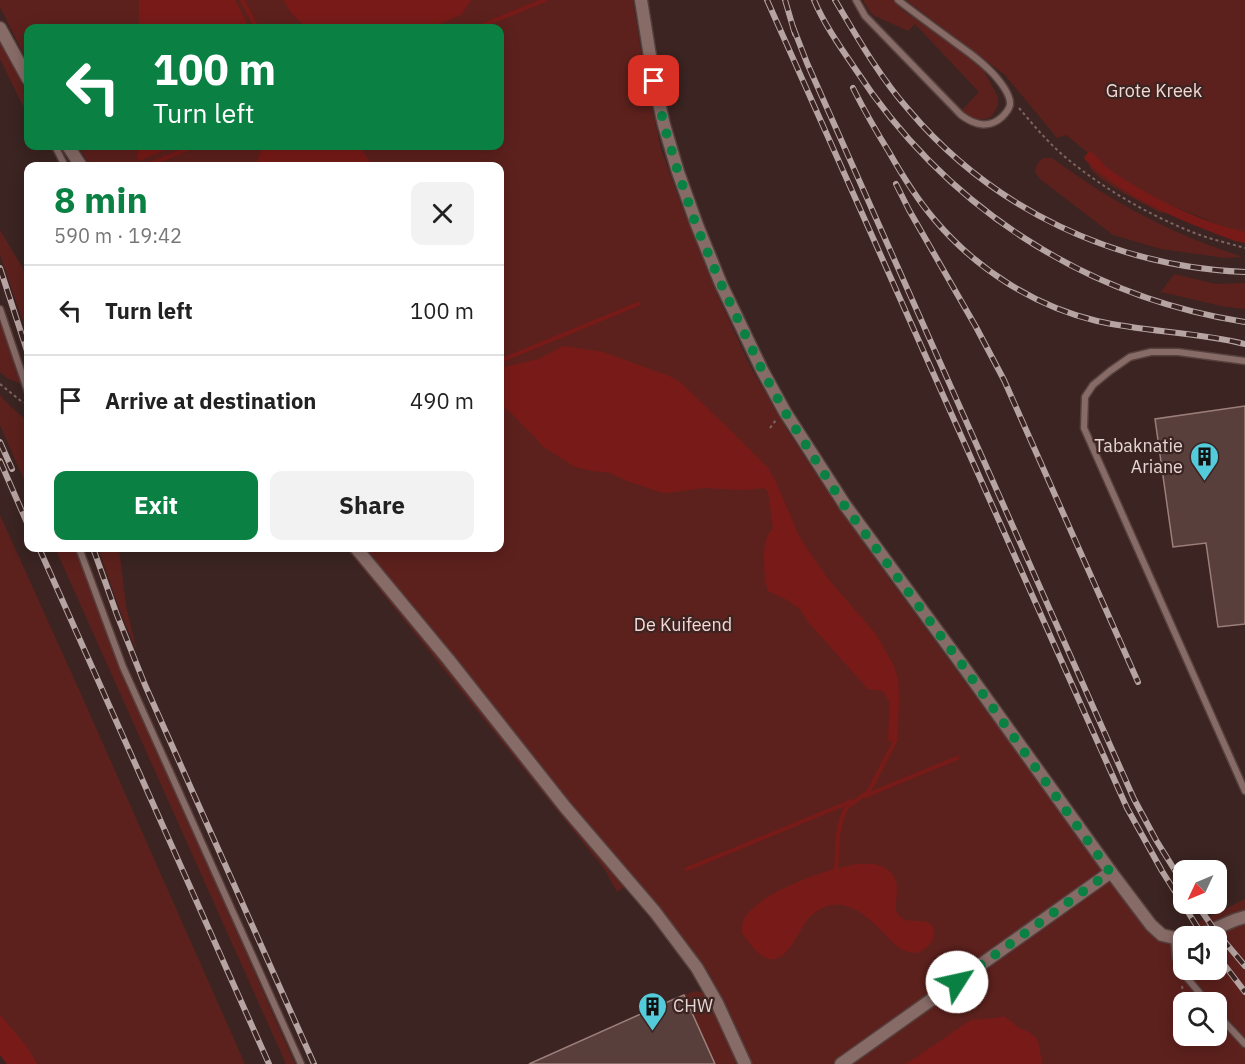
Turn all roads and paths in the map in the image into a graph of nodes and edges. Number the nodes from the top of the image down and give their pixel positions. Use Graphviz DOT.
graph roads {
  1 [pos="641,0"];
  2 [pos="856,0"];
  3 [pos="898,0"];
  4 [pos="0,28"];
  5 [pos="24,72"];
  6 [pos="1008,94"];
  7 [pos="1245,248"];
  8 [pos="0,309"];
  9 [pos="1245,361"];
  10 [pos="24,380"];
  11 [pos="0,384"];
  12 [pos="24,402"];
  13 [pos="80,552"];
  14 [pos="359,552"];
  15 [pos="1245,791"];
  16 [pos="1110,872"];
  17 [pos="1245,917"];
  18 [pos="1221,926"];
  19 [pos="1173,938"];
  20 [pos="1189,980"];
  21 [pos="1199,992"];
  22 [pos="1227,1025"];
  23 [pos="1245,1044"];
  24 [pos="301,1064"];
  25 [pos="745,1064"];
  26 [pos="841,1064"];
  1 -- 16 [label="street"];
  2 -- 6 [label="lane"];
  3 -- 6 [label="lane"];
  4 -- 5 [label="street"];
  6 -- 7 [label="path"];
  8 -- 10 [label="lane"];
  9 -- 15 [label="lane"];
  11 -- 12 [label="path"];
  13 -- 24 [label="lane"];
  14 -- 25 [label="street"];
  16 -- 19 [label="street"];
  16 -- 26 [label="street"];
  17 -- 18 [label="street"];
  20 -- 21 [label="lane"];
  22 -- 23 [label="lane"];
}
